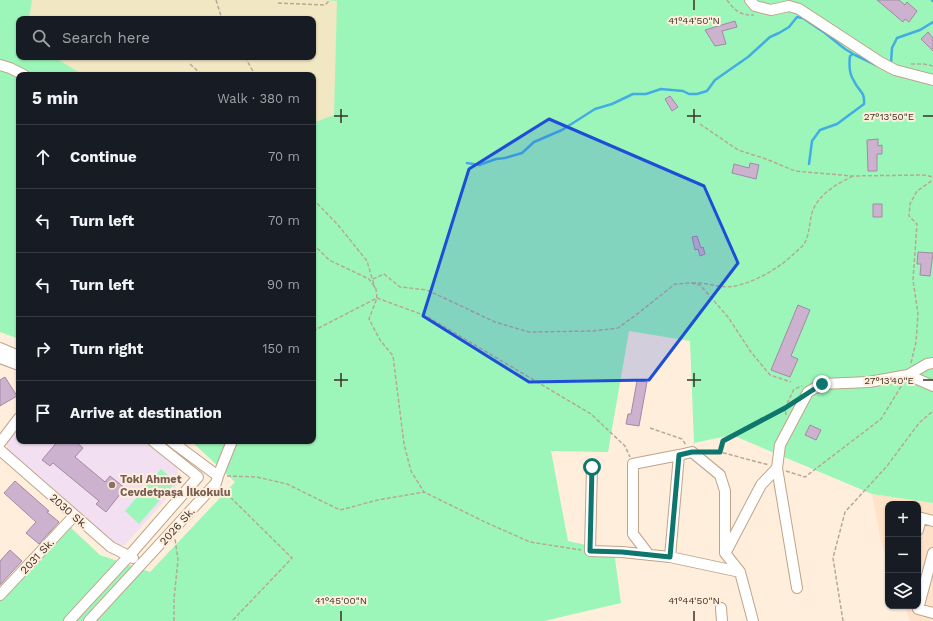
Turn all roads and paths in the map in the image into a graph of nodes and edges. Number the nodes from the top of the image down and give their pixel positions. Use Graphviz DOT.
graph roads {
  1 [pos="216,0"];
  2 [pos="330,0"];
  3 [pos="750,0"];
  4 [pos="278,3"];
  5 [pos="221,16"];
  6 [pos="248,60"];
  7 [pos="190,64"];
  8 [pos="0,65"];
  9 [pos="18,72"];
  10 [pos="199,72"];
  11 [pos="254,72"];
  12 [pos="933,80"];
  13 [pos="700,124"];
  14 [pos="854,176"];
  15 [pos="933,177"];
  16 [pos="933,180"];
  17 [pos="316,203"];
  18 [pos="316,247"];
  19 [pos="373,279"];
  20 [pos="691,283"];
  21 [pos="376,290"];
  22 [pos="377,298"];
  23 [pos="316,329"];
  24 [pos="0,348"];
  25 [pos="16,355"];
  26 [pos="0,358"];
  27 [pos="933,363"];
  28 [pos="16,365"];
  29 [pos="908,375"];
  30 [pos="790,382"];
  31 [pos="933,386"];
  32 [pos="791,404"];
  33 [pos="933,411"];
  34 [pos="16,422"];
  35 [pos="650,428"];
  36 [pos="0,443"];
  37 [pos="157,444"];
  38 [pos="175,444"];
  39 [pos="231,444"];
  40 [pos="0,450"];
  41 [pos="692,452"];
  42 [pos="720,452"];
  43 [pos="679,455"];
  44 [pos="633,464"];
  45 [pos="592,467"];
  46 [pos="777,468"];
  47 [pos="217,480"];
  48 [pos="424,492"];
  49 [pos="74,516"];
  50 [pos="921,517"];
  51 [pos="933,521"];
  52 [pos="174,529"];
  53 [pos="590,551"];
  54 [pos="725,553"];
  55 [pos="933,553"];
  56 [pos="129,556"];
  57 [pos="649,556"];
  58 [pos="670,557"];
  59 [pos="143,563"];
  60 [pos="740,572"];
  61 [pos="797,588"];
  62 [pos="0,595"];
  63 [pos="721,608"];
  64 [pos="933,613"];
  65 [pos="69,621"];
  66 [pos="89,621"];
  67 [pos="174,621"];
  68 [pos="232,621"];
  69 [pos="722,621"];
  70 [pos="754,621"];
  71 [pos="843,621"];
  1 -- 5 [label="path"];
  2 -- 4 [label="path"];
  3 -- 12 [label="street"];
  6 -- 11 [label="path"];
  7 -- 10 [label="path"];
  8 -- 9 [label="street"];
  13 -- 14 [label="path"];
  14 -- 15 [label="path"];
  14 -- 20 [label="path"];
  16 -- 29 [label="path"];
  17 -- 19 [label="path"];
  18 -- 21 [label="path"];
  19 -- 20 [label="path"];
  19 -- 21 [label="path"];
  20 -- 30 [label="path"];
  21 -- 22 [label="path"];
  22 -- 23 [label="path"];
  22 -- 44 [label="path"];
  22 -- 48 [label="path"];
  24 -- 25 [label="street"];
  26 -- 28 [label="street"];
  27 -- 29 [label="street"];
  29 -- 31 [label="street"];
  29 -- 46 [label="path"];
  29 -- 46 [label="street"];
  32 -- 42 [label="path"];
  33 -- 71 [label="path"];
  34 -- 36 [label="street"];
  35 -- 41 [label="path"];
  37 -- 56 [label="street, 2026 Sk."];
  38 -- 47 [label="street"];
  39 -- 47 [label="street"];
  40 -- 49 [label="street, 2030 Sk."];
  41 -- 42 [label="path"];
  41 -- 43 [label="street"];
  41 -- 54 [label="street"];
  42 -- 46 [label="path"];
  43 -- 44 [label="street"];
  43 -- 58 [label="street"];
  44 -- 57 [label="street"];
  45 -- 53 [label="street"];
  46 -- 54 [label="street"];
  46 -- 61 [label="street"];
  47 -- 48 [label="path"];
  47 -- 52 [label="street, 2026 Sk."];
  47 -- 68 [label="path"];
  48 -- 53 [label="path"];
  49 -- 56 [label="street, 2030 Sk."];
  49 -- 62 [label="street, 2031 Sk."];
  50 -- 51 [label="street"];
  52 -- 59 [label="street, 2026 Sk."];
  52 -- 67 [label="path"];
  53 -- 57 [label="street"];
  54 -- 60 [label="street"];
  55 -- 64 [label="street"];
  56 -- 59 [label="street, 2030 Sk."];
  56 -- 65 [label="street"];
  57 -- 58 [label="street"];
  58 -- 60 [label="street"];
  59 -- 66 [label="street, 2026 Sk."];
  60 -- 70 [label="street"];
  63 -- 69 [label="street"];
}
